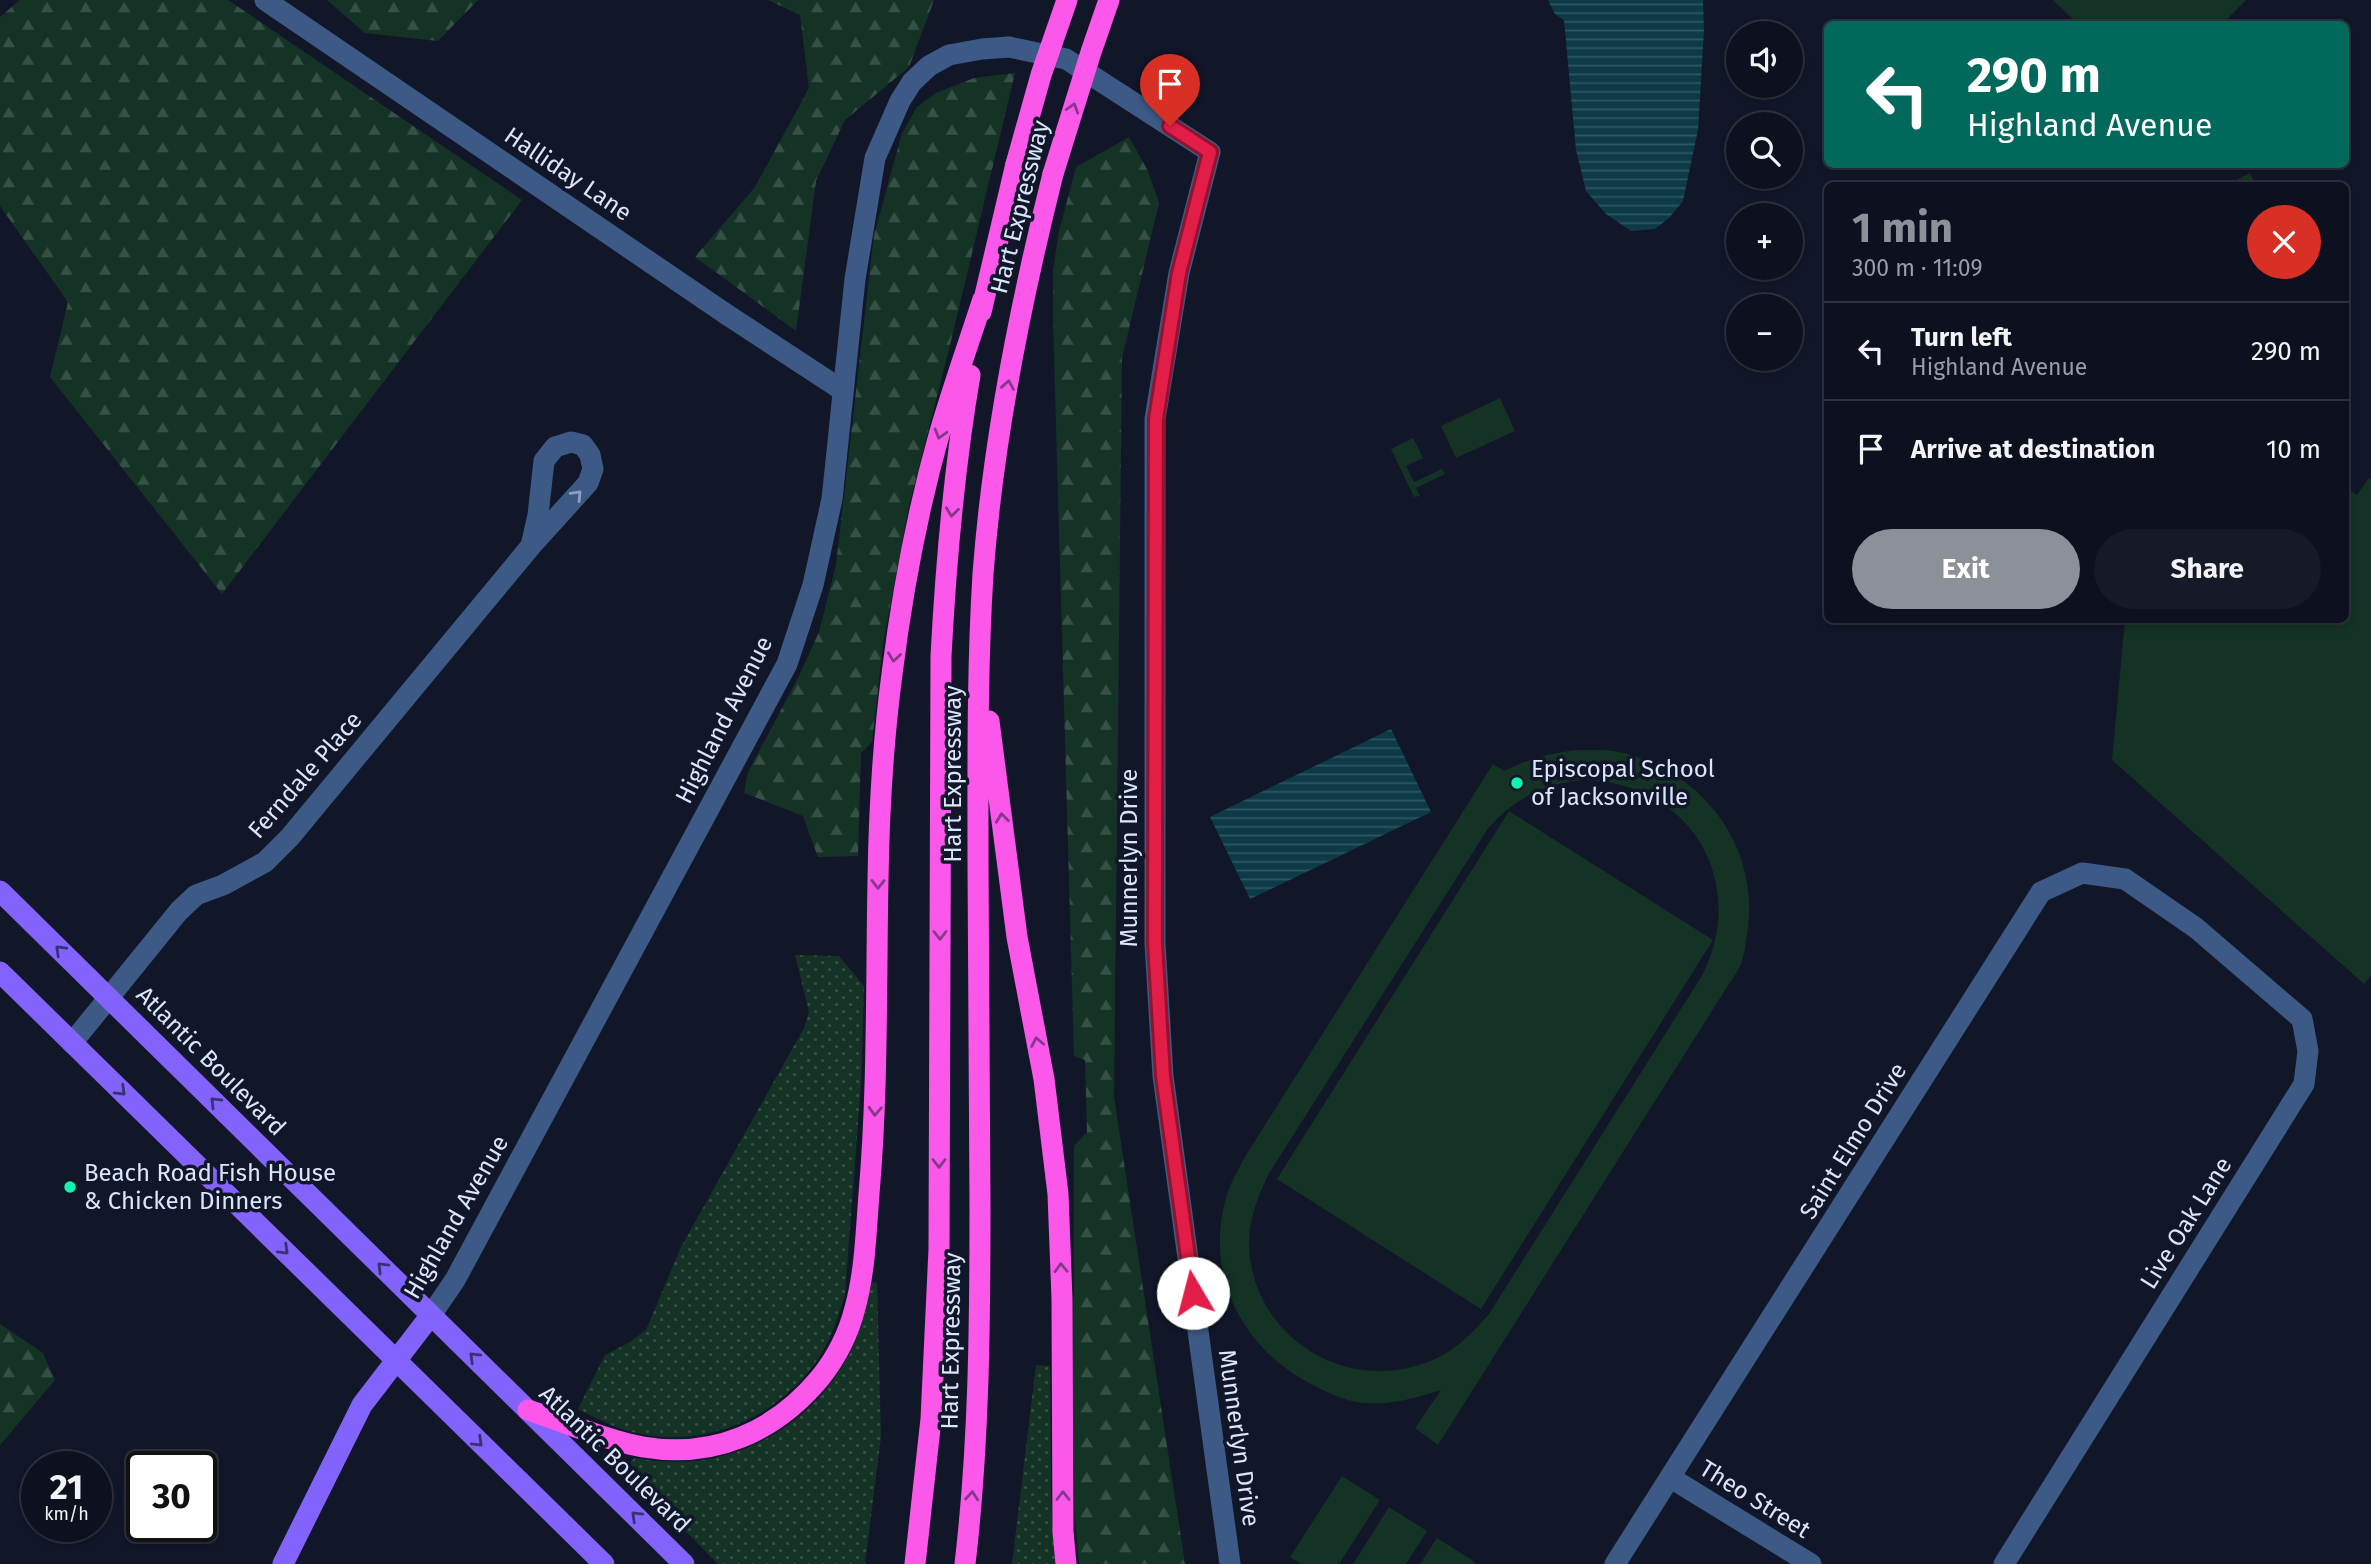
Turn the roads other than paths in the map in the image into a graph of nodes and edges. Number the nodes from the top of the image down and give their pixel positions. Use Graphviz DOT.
graph roads {
  1 [pos="265,0"];
  2 [pos="1067,0"];
  3 [pos="1109,0"];
  4 [pos="1210,152"];
  5 [pos="983,299"];
  6 [pos="842,390"];
  7 [pos="531,546"];
  8 [pos="980,647"];
  9 [pos="0,891"];
  10 [pos="2196,928"];
  11 [pos="0,972"];
  12 [pos="109,998"];
  13 [pos="72,1043"];
  14 [pos="431,1315"];
  15 [pos="395,1359"];
  16 [pos="528,1410"];
  17 [pos="1671,1478"];
  18 [pos="283,1564"];
  19 [pos="604,1564"];
  20 [pos="684,1564"];
  21 [pos="915,1564"];
  22 [pos="965,1564"];
  23 [pos="1066,1564"];
  24 [pos="1230,1564"];
  25 [pos="1615,1564"];
  26 [pos="1811,1564"];
  27 [pos="2004,1564"];
  1 -- 6 [label="street, Halliday Lane"];
  2 -- 5 [label="highway, Hart Expressway, bridge"];
  8 -- 3 [label="highway, Hart Expressway, one-way, bridge"];
  4 -- 6 [label="street, Highland Avenue"];
  4 -- 24 [label="street, Munnerlyn Drive"];
  5 -- 16 [label="highway, one-way"];
  5 -- 21 [label="highway, Hart Expressway, one-way"];
  6 -- 14 [label="street, Highland Avenue"];
  7 -- 12 [label="street, Ferndale Place"];
  22 -- 8 [label="highway, Hart Expressway, one-way"];
  23 -- 8 [label="highway, one-way"];
  12 -- 9 [label="main road, Atlantic Boulevard, one-way"];
  10 -- 17 [label="street, Saint Elmo Drive"];
  10 -- 27 [label="street, Live Oak Lane"];
  11 -- 13 [label="main road"];
  12 -- 13 [label="street, Ferndale Place"];
  14 -- 12 [label="main road, Atlantic Boulevard, one-way"];
  13 -- 15 [label="main road, one-way"];
  14 -- 15 [label="main road, Highland Avenue"];
  16 -- 14 [label="main road, Atlantic Boulevard, one-way"];
  15 -- 18 [label="main road, Highland Avenue"];
  15 -- 19 [label="main road, one-way"];
  20 -- 16 [label="main road, Atlantic Boulevard, one-way"];
  17 -- 25 [label="street, Saint Elmo Drive"];
  17 -- 26 [label="street, Theo Street"];
}
